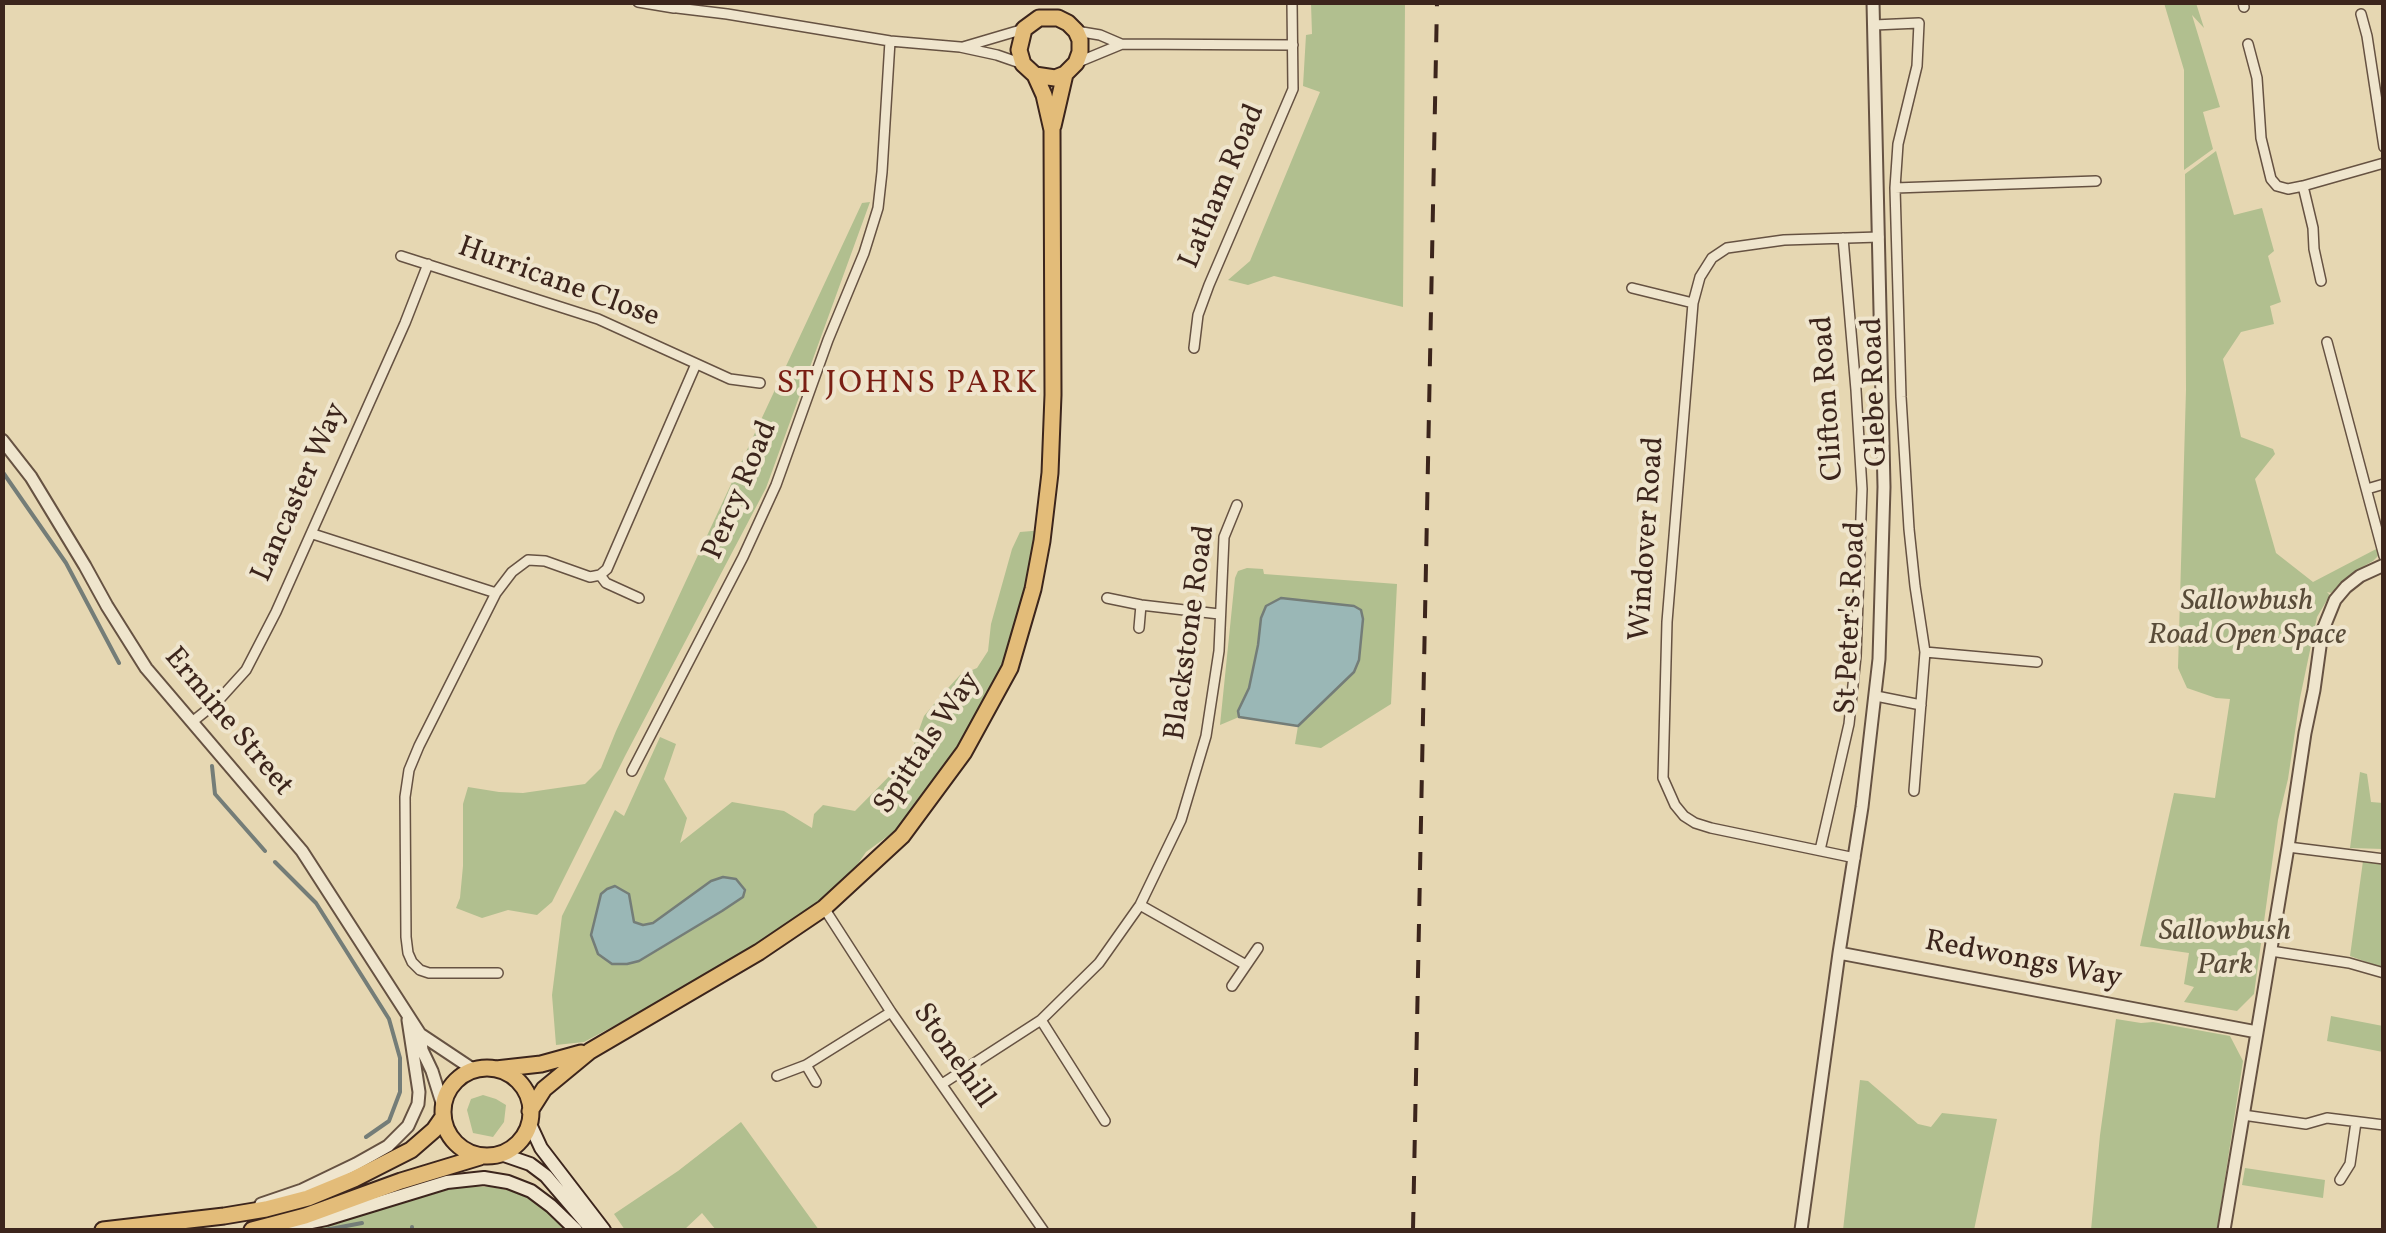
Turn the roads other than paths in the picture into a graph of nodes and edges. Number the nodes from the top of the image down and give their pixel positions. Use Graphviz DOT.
graph roads {
  1 [pos="638,2"];
  2 [pos="1036,2"];
  3 [pos="1062,2"];
  4 [pos="1292,2"];
  5 [pos="1873,2"];
  6 [pos="673,6"];
  7 [pos="2361,14"];
  8 [pos="1874,25"];
  9 [pos="1026,27"];
  10 [pos="1074,29"];
  11 [pos="890,40"];
  12 [pos="1122,44"];
  13 [pos="2248,44"];
  14 [pos="1293,45"];
  15 [pos="960,47"];
  16 [pos="1071,68"];
  17 [pos="1029,70"];
  18 [pos="1052,130"];
  19 [pos="2384,147"];
  20 [pos="2384,163"];
  21 [pos="2096,181"];
  22 [pos="2303,186"];
  23 [pos="1895,188"];
  24 [pos="1879,237"];
  25 [pos="1843,238"];
  26 [pos="400,256"];
  27 [pos="428,264"];
  28 [pos="2321,281"];
  29 [pos="1632,288"];
  30 [pos="1692,303"];
  31 [pos="2326,342"];
  32 [pos="1194,348"];
  33 [pos="696,364"];
  34 [pos="760,384"];
  35 [pos="2,440"];
  36 [pos="2384,484"];
  37 [pos="2367,488"];
  38 [pos="1237,505"];
  39 [pos="312,534"];
  40 [pos="2384,556"];
  41 [pos="2384,564"];
  42 [pos="600,576"];
  43 [pos="496,594"];
  44 [pos="639,598"];
  45 [pos="1107,598"];
  46 [pos="1142,605"];
  47 [pos="1220,614"];
  48 [pos="1138,628"];
  49 [pos="1925,652"];
  50 [pos="2037,662"];
  51 [pos="1876,696"];
  52 [pos="1921,705"];
  53 [pos="192,722"];
  54 [pos="632,771"];
  55 [pos="1914,791"];
  56 [pos="2288,847"];
  57 [pos="1820,850"];
  58 [pos="1855,858"];
  59 [pos="2384,859"];
  60 [pos="1140,905"];
  61 [pos="824,908"];
  62 [pos="1258,948"];
  63 [pos="2270,950"];
  64 [pos="1838,953"];
  65 [pos="1246,965"];
  66 [pos="498,973"];
  67 [pos="2384,973"];
  68 [pos="1232,986"];
  69 [pos="890,1012"];
  70 [pos="408,1016"];
  71 [pos="1041,1020"];
  72 [pos="2257,1032"];
  73 [pos="420,1034"];
  74 [pos="590,1051"];
  75 [pos="806,1065"];
  76 [pos="494,1069"];
  77 [pos="474,1070"];
  78 [pos="777,1076"];
  79 [pos="816,1082"];
  80 [pos="942,1084"];
  81 [pos="443,1111"];
  82 [pos="2243,1116"];
  83 [pos="530,1117"];
  84 [pos="1104,1122"];
  85 [pos="2356,1122"];
  86 [pos="2384,1126"];
  87 [pos="492,1155"];
  88 [pos="2340,1180"];
  89 [pos="224,1216"];
  90 [pos="103,1230"];
  91 [pos="252,1230"];
  92 [pos="261,1230"];
  93 [pos="576,1230"];
  94 [pos="592,1230"];
  95 [pos="604,1230"];
  96 [pos="1043,1230"];
  97 [pos="1801,1230"];
  98 [pos="2224,1230"];
  1 -- 6 [label="street"];
  2 -- 9 [label="highway"];
  3 -- 10 [label="highway"];
  4 -- 14 [label="street, Latham Road"];
  5 -- 8 [label="street, St Peter's Road"];
  6 -- 11 [label="street"];
  7 -- 19 [label="street"];
  8 -- 23 [label="street, Glebe Road"];
  8 -- 24 [label="street, St Peter's Road"];
  9 -- 10 [label="highway"];
  9 -- 15 [label="street"];
  9 -- 17 [label="highway"];
  10 -- 12 [label="street"];
  10 -- 16 [label="highway"];
  11 -- 15 [label="street"];
  11 -- 54 [label="street, Percy Road"];
  12 -- 14 [label="street"];
  12 -- 16 [label="street"];
  13 -- 22 [label="street"];
  14 -- 32 [label="street, Latham Road"];
  15 -- 17 [label="street"];
  16 -- 17 [label="highway"];
  16 -- 18 [label="highway"];
  17 -- 18 [label="highway"];
  18 -- 61 [label="highway, Spittals Way"];
  20 -- 22 [label="street"];
  21 -- 23 [label="street"];
  22 -- 28 [label="street"];
  23 -- 49 [label="street, Glebe Road"];
  24 -- 25 [label="street, Windover Road"];
  24 -- 51 [label="street, St Peter's Road"];
  25 -- 30 [label="street, Windover Road"];
  25 -- 57 [label="street, Clifton Road"];
  26 -- 27 [label="street, Hurricane Close"];
  27 -- 33 [label="street, Hurricane Close"];
  27 -- 39 [label="street, Lancaster Way"];
  29 -- 30 [label="street"];
  30 -- 57 [label="street, Windover Road"];
  31 -- 37 [label="street"];
  33 -- 34 [label="street, Hurricane Close"];
  33 -- 42 [label="street"];
  35 -- 53 [label="street, Ermine Street"];
  36 -- 37 [label="street"];
  37 -- 40 [label="street"];
  38 -- 47 [label="street, Blackstone Road"];
  39 -- 43 [label="street"];
  39 -- 53 [label="street, Lancaster Way"];
  41 -- 56 [label="street"];
  42 -- 43 [label="street"];
  42 -- 44 [label="street"];
  43 -- 66 [label="street"];
  45 -- 46 [label="street"];
  46 -- 47 [label="street"];
  46 -- 48 [label="street"];
  47 -- 60 [label="street, Blackstone Road"];
  49 -- 50 [label="street"];
  49 -- 52 [label="street, Glebe Road"];
  51 -- 52 [label="street"];
  51 -- 58 [label="street, St Peter's Road"];
  52 -- 55 [label="street, Glebe Road"];
  53 -- 70 [label="street, Ermine Street"];
  56 -- 59 [label="street"];
  56 -- 63 [label="street"];
  57 -- 58 [label="street, Windover Road"];
  58 -- 64 [label="street, St Peter's Road"];
  60 -- 65 [label="street"];
  60 -- 71 [label="street, Blackstone Road"];
  61 -- 69 [label="street, Stonehill"];
  61 -- 74 [label="highway, Spittals Way"];
  62 -- 65 [label="street"];
  63 -- 67 [label="street"];
  63 -- 72 [label="street"];
  64 -- 72 [label="street, Redwongs Way"];
  64 -- 97 [label="street, St Peter's Road"];
  65 -- 68 [label="street"];
  69 -- 75 [label="street"];
  69 -- 80 [label="street, Stonehill"];
  70 -- 73 [label="street, Ermine Street"];
  70 -- 89 [label="street"];
  71 -- 80 [label="street, Blackstone Road"];
  71 -- 84 [label="street"];
  72 -- 82 [label="street"];
  73 -- 77 [label="street, Ermine Street"];
  73 -- 81 [label="street, Ermine Street"];
  74 -- 76 [label="highway, Spittals Way"];
  74 -- 83 [label="highway, Spittals Way"];
  75 -- 78 [label="street"];
  75 -- 79 [label="street"];
  76 -- 77 [label="highway"];
  76 -- 83 [label="highway"];
  77 -- 81 [label="highway"];
  80 -- 96 [label="street, Stonehill"];
  81 -- 87 [label="highway"];
  81 -- 89 [label="highway"];
  82 -- 85 [label="street"];
  82 -- 98 [label="street"];
  83 -- 87 [label="highway"];
  83 -- 95 [label="main road"];
  85 -- 86 [label="street"];
  85 -- 88 [label="street"];
  87 -- 91 [label="highway"];
  87 -- 94 [label="main road"];
  89 -- 90 [label="highway"];
  92 -- 93 [label="main road"];
}
